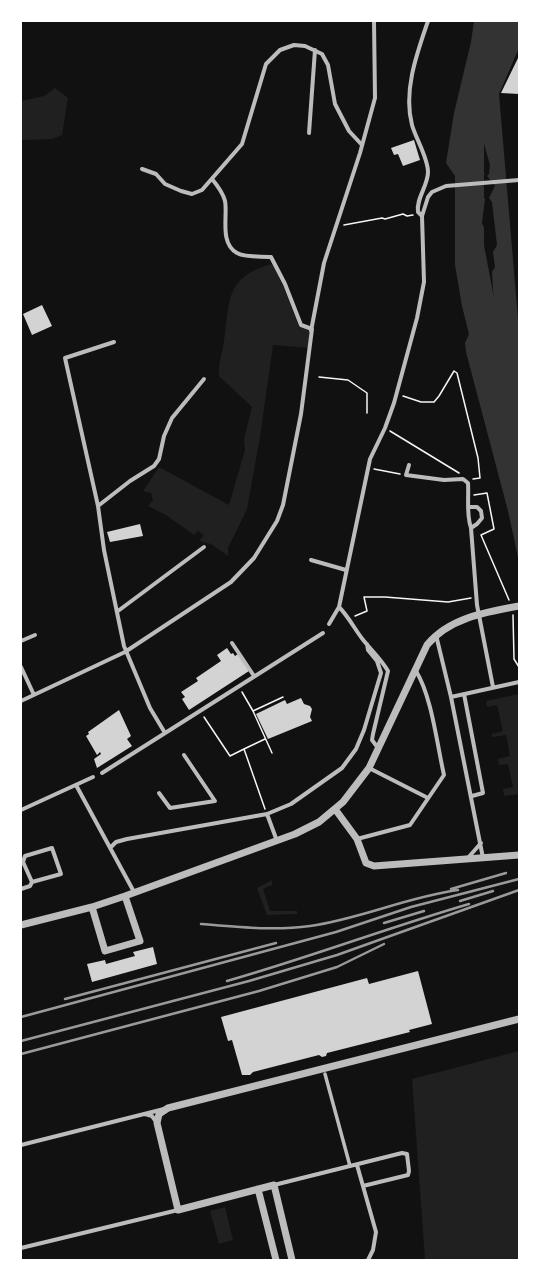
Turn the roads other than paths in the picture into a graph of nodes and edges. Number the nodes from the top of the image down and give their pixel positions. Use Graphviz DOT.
graph roads {
  1 [pos="374,21"];
  2 [pos="428,21"];
  3 [pos="315,50"];
  4 [pos="309,133"];
  5 [pos="362,145"];
  6 [pos="142,170"];
  7 [pos="212,179"];
  8 [pos="519,180"];
  9 [pos="422,216"];
  10 [pos="311,334"];
  11 [pos="114,342"];
  12 [pos="204,379"];
  13 [pos="409,465"];
  14 [pos="98,506"];
  15 [pos="470,507"];
  16 [pos="471,528"];
  17 [pos="204,547"];
  18 [pos="311,560"];
  19 [pos="346,570"];
  20 [pos="339,607"];
  21 [pos="515,607"];
  22 [pos="118,611"];
  23 [pos="329,624"];
  24 [pos="323,634"];
  25 [pos="35,635"];
  26 [pos="436,635"];
  27 [pos="21,641"];
  28 [pos="232,643"];
  29 [pos="368,644"];
  30 [pos="125,652"];
  31 [pos="21,667"];
  32 [pos="416,672"];
  33 [pos="254,676"];
  34 [pos="519,682"];
  35 [pos="493,687"];
  36 [pos="464,694"];
  37 [pos="34,695"];
  38 [pos="452,697"];
  39 [pos="21,701"];
  40 [pos="169,733"];
  41 [pos="378,748"];
  42 [pos="184,755"];
  43 [pos="369,768"];
  44 [pos="102,773"];
  45 [pos="93,777"];
  46 [pos="76,785"];
  47 [pos="159,793"];
  48 [pos="472,796"];
  49 [pos="428,798"];
  50 [pos="334,809"];
  51 [pos="21,810"];
  52 [pos="267,814"];
  53 [pos="357,839"];
  54 [pos="277,841"];
  55 [pos="481,843"];
  56 [pos="111,847"];
  57 [pos="519,855"];
  58 [pos="483,858"];
  59 [pos="467,859"];
  60 [pos="32,882"];
  61 [pos="21,889"];
  62 [pos="134,892"];
  63 [pos="125,896"];
  64 [pos="92,907"];
  65 [pos="21,925"];
  66 [pos="519,1019"];
  67 [pos="325,1074"];
  68 [pos="168,1108"];
  69 [pos="145,1114"];
  70 [pos="157,1123"];
  71 [pos="21,1145"];
  72 [pos="357,1165"];
  73 [pos="350,1166"];
  74 [pos="274,1185"];
  75 [pos="363,1186"];
  76 [pos="258,1189"];
  77 [pos="178,1210"];
  78 [pos="21,1248"];
  79 [pos="276,1260"];
  80 [pos="292,1260"];
  81 [pos="368,1260"];
  1 -- 5 [label="street"];
  2 -- 9 [label="street"];
  3 -- 4 [label="street"];
  3 -- 5 [label="street"];
  3 -- 7 [label="street"];
  5 -- 10 [label="street"];
  6 -- 7 [label="street"];
  7 -- 10 [label="street"];
  8 -- 9 [label="street"];
  9 -- 19 [label="street"];
  10 -- 30 [label="street"];
  11 -- 14 [label="street"];
  12 -- 14 [label="street"];
  13 -- 15 [label="street"];
  14 -- 22 [label="street"];
  15 -- 16 [label="street"];
  15 -- 16 [label="street"];
  16 -- 35 [label="street"];
  17 -- 22 [label="street"];
  18 -- 19 [label="street"];
  19 -- 20 [label="street"];
  20 -- 23 [label="street"];
  20 -- 29 [label="street"];
  21 -- 26 [label="street"];
  22 -- 30 [label="street"];
  24 -- 33 [label="street"];
  25 -- 27 [label="street"];
  26 -- 32 [label="street"];
  26 -- 38 [label="street"];
  28 -- 33 [label="street"];
  29 -- 41 [label="street"];
  29 -- 52 [label="street"];
  30 -- 37 [label="street"];
  30 -- 40 [label="street"];
  31 -- 37 [label="street"];
  32 -- 41 [label="street"];
  32 -- 49 [label="street"];
  33 -- 40 [label="street"];
  34 -- 35 [label="street"];
  35 -- 36 [label="street"];
  36 -- 38 [label="street"];
  36 -- 48 [label="street"];
  37 -- 39 [label="street"];
  38 -- 48 [label="street"];
  40 -- 44 [label="street"];
  41 -- 43 [label="street"];
  42 -- 47 [label="street"];
  43 -- 49 [label="street"];
  43 -- 50 [label="street"];
  45 -- 46 [label="street"];
  46 -- 51 [label="street"];
  46 -- 56 [label="street"];
  48 -- 55 [label="street"];
  49 -- 53 [label="street"];
  50 -- 53 [label="street"];
  50 -- 54 [label="street"];
  52 -- 54 [label="street"];
  52 -- 56 [label="street"];
  53 -- 59 [label="street"];
  54 -- 62 [label="street"];
  55 -- 58 [label="street"];
  55 -- 59 [label="street"];
  56 -- 62 [label="street"];
  57 -- 58 [label="street"];
  58 -- 59 [label="street"];
  60 -- 60 [label="street"];
  60 -- 61 [label="street"];
  62 -- 63 [label="street"];
  63 -- 64 [label="street"];
  63 -- 64 [label="street"];
  64 -- 65 [label="street"];
  66 -- 68 [label="street"];
  67 -- 73 [label="street"];
  68 -- 69 [label="street"];
  68 -- 70 [label="street"];
  69 -- 70 [label="street"];
  69 -- 71 [label="street"];
  70 -- 77 [label="street"];
  72 -- 73 [label="street"];
  72 -- 75 [label="street"];
  72 -- 75 [label="street"];
  73 -- 74 [label="street"];
  74 -- 76 [label="street"];
  74 -- 80 [label="street"];
  75 -- 81 [label="street"];
  76 -- 77 [label="street"];
  76 -- 79 [label="street"];
  77 -- 78 [label="street"];
}
